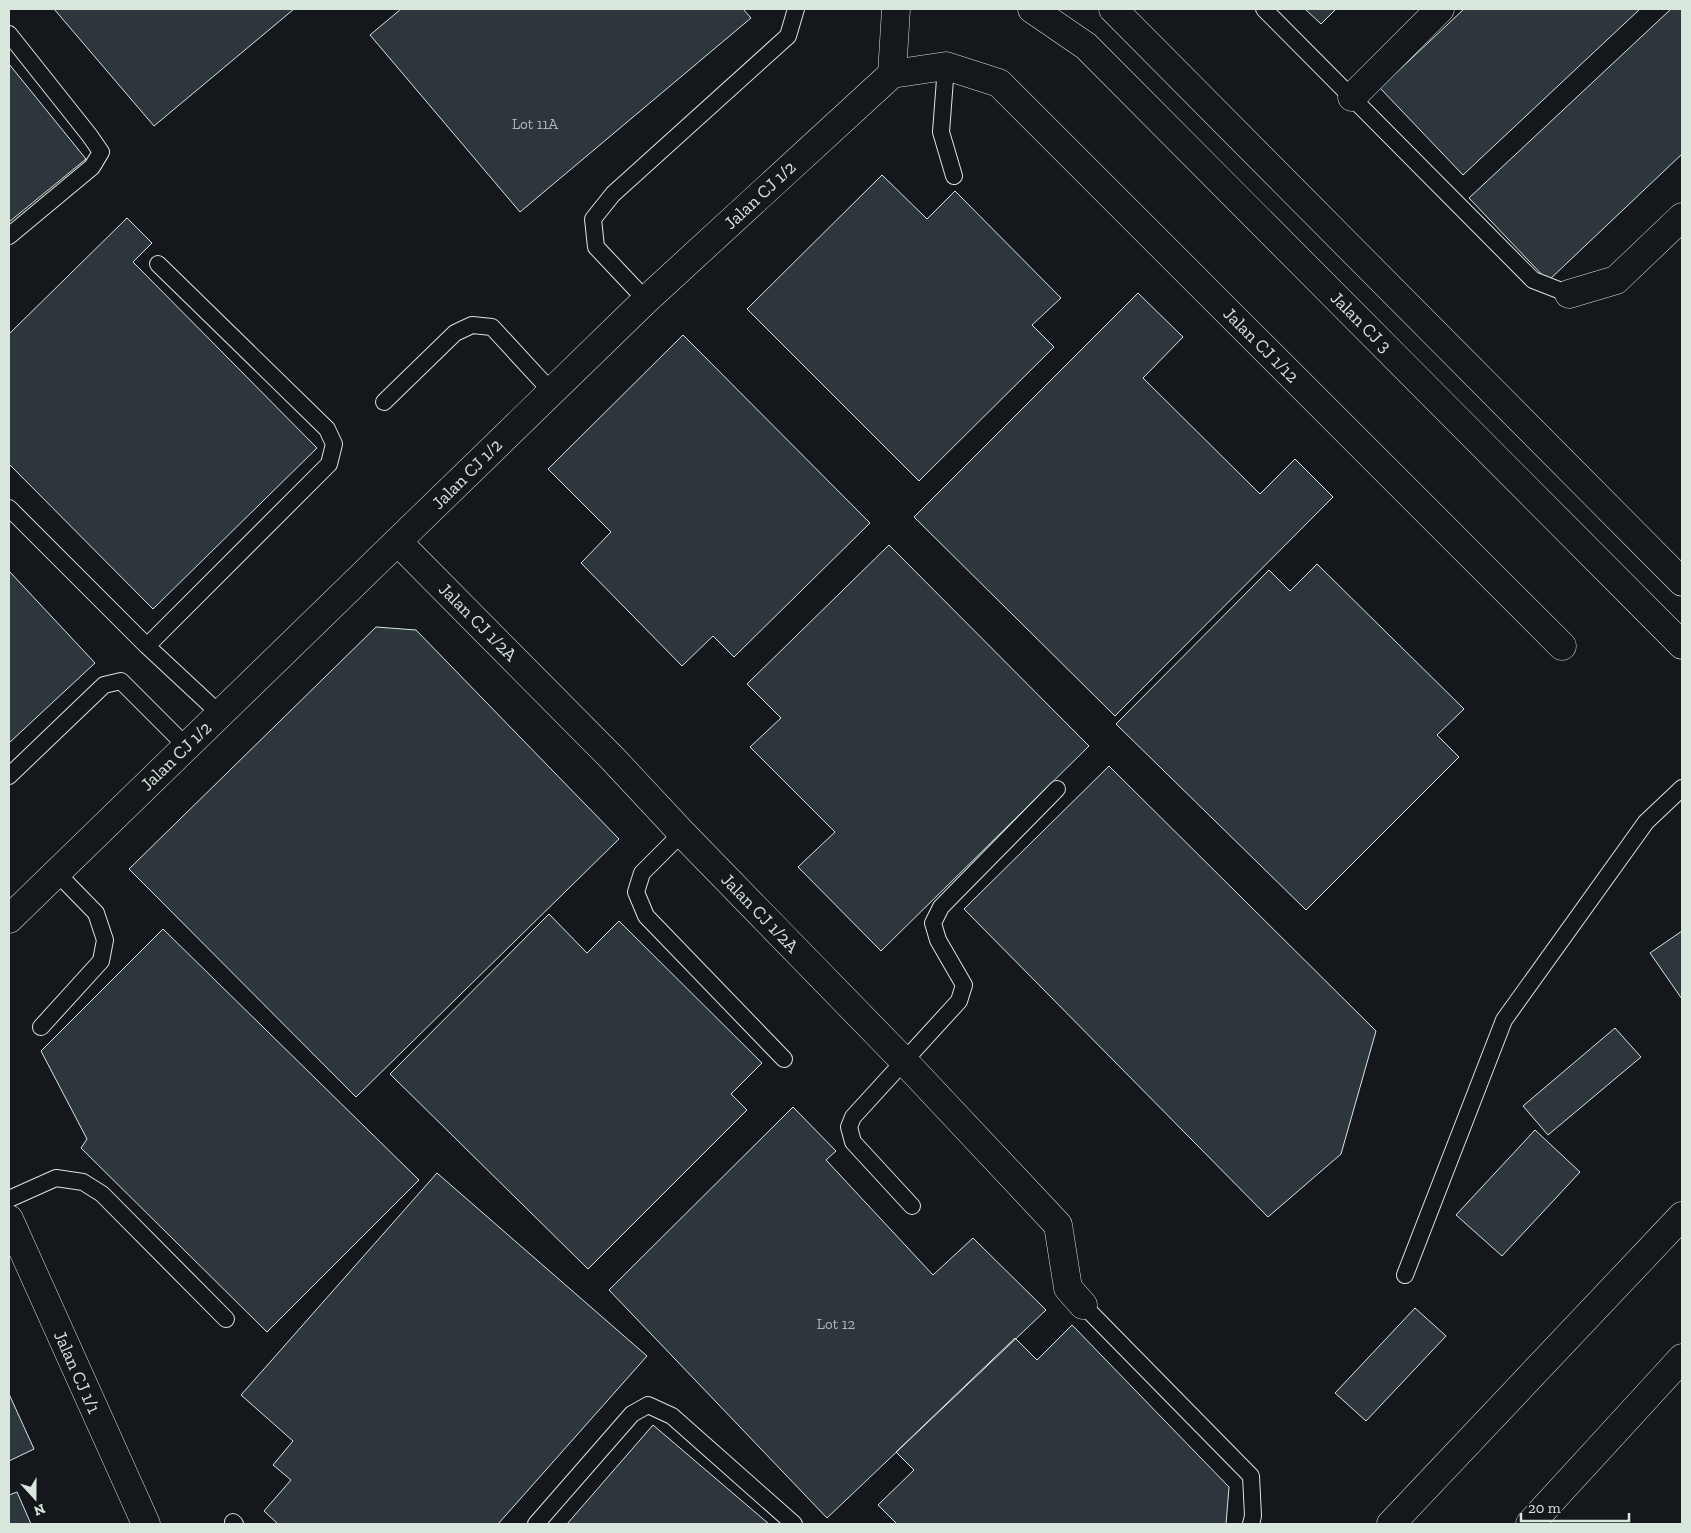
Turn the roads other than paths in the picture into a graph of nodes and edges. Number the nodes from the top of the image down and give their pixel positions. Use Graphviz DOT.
graph roads {
  1 [pos="796,9"];
  2 [pos="896,9"];
  3 [pos="1032,9"];
  4 [pos="1113,9"];
  5 [pos="1264,9"];
  6 [pos="1440,9"];
  7 [pos="9,34"];
  8 [pos="946,66"];
  9 [pos="892,74"];
  10 [pos="1352,97"];
  11 [pos="954,176"];
  12 [pos="1682,217"];
  13 [pos="9,236"];
  14 [pos="158,264"];
  15 [pos="1570,294"];
  16 [pos="646,300"];
  17 [pos="551,391"];
  18 [pos="384,402"];
  19 [pos="9,508"];
  20 [pos="398,542"];
  21 [pos="1682,582"];
  22 [pos="1682,645"];
  23 [pos="147,646"];
  24 [pos="1562,646"];
  25 [pos="220,714"];
  26 [pos="186,746"];
  27 [pos="9,776"];
  28 [pos="1682,788"];
  29 [pos="1058,789"];
  30 [pos="682,833"];
  31 [pos="56,872"];
  32 [pos="9,919"];
  33 [pos="41,1027"];
  34 [pos="784,1059"];
  35 [pos="904,1061"];
  36 [pos="9,1199"];
  37 [pos="912,1206"];
  38 [pos="1682,1216"];
  39 [pos="9,1219"];
  40 [pos="1405,1275"];
  41 [pos="1083,1305"];
  42 [pos="226,1319"];
  43 [pos="1682,1358"];
  44 [pos="146,1524"];
  45 [pos="536,1524"];
  46 [pos="794,1524"];
  47 [pos="1251,1524"];
  48 [pos="1391,1524"];
  49 [pos="1530,1524"];
  1 -- 16 [label="lane"];
  2 -- 9 [label="main road"];
  3 -- 22 [label="main road, Jalan CJ 3"];
  4 -- 21 [label="main road"];
  5 -- 10 [label="lane"];
  6 -- 10 [label="main road"];
  7 -- 13 [label="lane"];
  8 -- 9 [label="main road"];
  8 -- 11 [label="lane"];
  8 -- 24 [label="main road, Jalan CJ 1/12"];
  9 -- 16 [label="main road, Jalan CJ 1/2"];
  10 -- 15 [label="lane"];
  12 -- 15 [label="main road"];
  14 -- 23 [label="lane"];
  16 -- 17 [label="main road, Jalan CJ 1/2"];
  17 -- 18 [label="lane"];
  17 -- 20 [label="main road, Jalan CJ 1/2"];
  19 -- 23 [label="lane"];
  20 -- 25 [label="main road, Jalan CJ 1/2"];
  20 -- 30 [label="main road, Jalan CJ 1/2A"];
  23 -- 25 [label="lane"];
  25 -- 26 [label="main road, Jalan CJ 1/2"];
  26 -- 27 [label="lane"];
  26 -- 31 [label="main road, Jalan CJ 1/2"];
  28 -- 40 [label="lane"];
  29 -- 35 [label="lane"];
  30 -- 34 [label="lane"];
  30 -- 35 [label="main road, Jalan CJ 1/2A"];
  31 -- 32 [label="main road, Jalan CJ 1/2"];
  31 -- 33 [label="lane"];
  35 -- 37 [label="lane"];
  35 -- 41 [label="main road, Jalan CJ 1/2A"];
  36 -- 42 [label="lane"];
  38 -- 48 [label="main road"];
  39 -- 44 [label="main road, Jalan CJ 1/1"];
  41 -- 47 [label="lane"];
  43 -- 49 [label="main road"];
  45 -- 46 [label="lane"];
}
